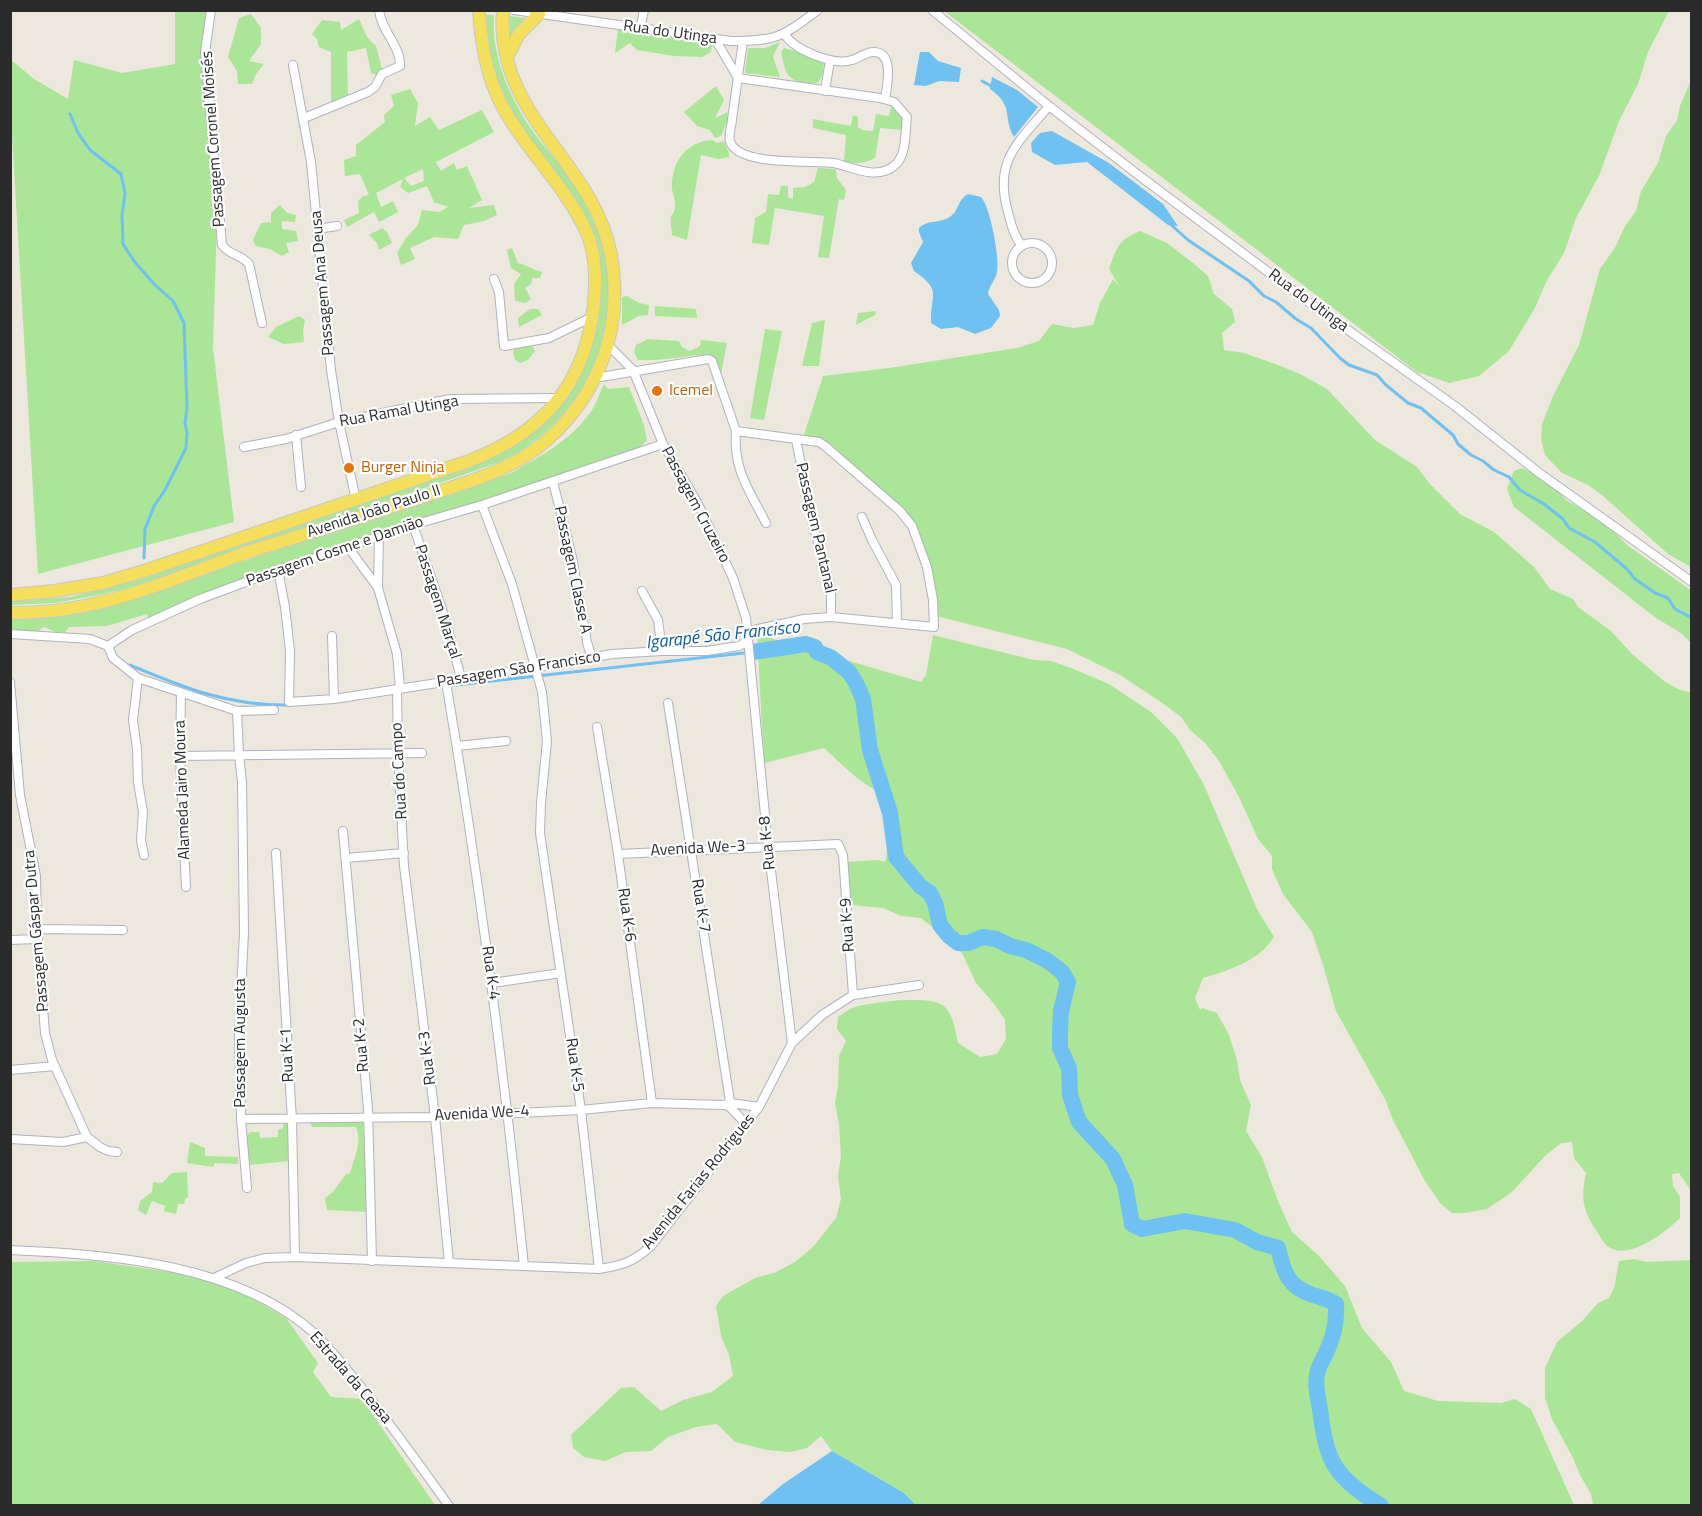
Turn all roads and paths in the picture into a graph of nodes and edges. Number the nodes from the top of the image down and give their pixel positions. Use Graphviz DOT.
graph roads {
  1 [pos="211,10"];
  2 [pos="380,10"];
  3 [pos="479,10"];
  4 [pos="502,10"];
  5 [pos="514,10"];
  6 [pos="644,10"];
  7 [pos="818,10"];
  8 [pos="932,10"];
  9 [pos="537,12"];
  10 [pos="640,30"];
  11 [pos="785,35"];
  12 [pos="715,39"];
  13 [pos="743,41"];
  14 [pos="507,57"];
  15 [pos="830,60"];
  16 [pos="293,65"];
  17 [pos="738,78"];
  18 [pos="825,90"];
  19 [pos="885,99"];
  20 [pos="1049,106"];
  21 [pos="304,118"];
  22 [pos="337,226"];
  23 [pos="318,229"];
  24 [pos="1022,246"];
  25 [pos="494,279"];
  26 [pos="592,317"];
  27 [pos="262,323"];
  28 [pos="608,345"];
  29 [pos="633,370"];
  30 [pos="595,378"];
  31 [pos="559,398"];
  32 [pos="339,422"];
  33 [pos="736,431"];
  34 [pos="296,435"];
  35 [pos="796,440"];
  36 [pos="663,444"];
  37 [pos="243,447"];
  38 [pos="553,482"];
  39 [pos="301,487"];
  40 [pos="356,500"];
  41 [pos="482,505"];
  42 [pos="862,517"];
  43 [pos="766,523"];
  44 [pos="413,525"];
  45 [pos="379,536"];
  46 [pos="348,547"];
  47 [pos="278,570"];
  48 [pos="1692,582"];
  49 [pos="378,588"];
  50 [pos="642,591"];
  51 [pos="10,596"];
  52 [pos="10,613"];
  53 [pos="831,617"];
  54 [pos="897,622"];
  55 [pos="749,631"];
  56 [pos="10,634"];
  57 [pos="332,636"];
  58 [pos="108,646"];
  59 [pos="749,648"];
  60 [pos="662,651"];
  61 [pos="592,659"];
  62 [pos="536,672"];
  63 [pos="138,678"];
  64 [pos="461,678"];
  65 [pos="10,682"];
  66 [pos="446,685"];
  67 [pos="398,691"];
  68 [pos="181,693"];
  69 [pos="334,699"];
  70 [pos="668,704"];
  71 [pos="274,710"];
  72 [pos="237,711"];
  73 [pos="597,727"];
  74 [pos="506,741"];
  75 [pos="457,746"];
  76 [pos="422,753"];
  77 [pos="398,754"];
  78 [pos="238,755"];
  79 [pos="180,756"];
  80 [pos="343,831"];
  81 [pos="768,846"];
  82 [pos="691,850"];
  83 [pos="276,853"];
  84 [pos="404,853"];
  85 [pos="618,854"];
  86 [pos="144,855"];
  87 [pos="843,855"];
  88 [pos="346,858"];
  89 [pos="186,887"];
  90 [pos="37,928"];
  91 [pos="123,930"];
  92 [pos="38,939"];
  93 [pos="10,940"];
  94 [pos="561,973"];
  95 [pos="492,983"];
  96 [pos="920,985"];
  97 [pos="854,995"];
  98 [pos="792,1043"];
  99 [pos="56,1066"];
  100 [pos="10,1070"];
  101 [pos="652,1103"];
  102 [pos="728,1105"];
  103 [pos="759,1107"];
  104 [pos="581,1110"];
  105 [pos="509,1113"];
  106 [pos="435,1117"];
  107 [pos="368,1118"];
  108 [pos="241,1119"];
  109 [pos="292,1120"];
  110 [pos="746,1124"];
  111 [pos="87,1137"];
  112 [pos="10,1139"];
  113 [pos="117,1152"];
  114 [pos="248,1188"];
  115 [pos="10,1250"];
  116 [pos="295,1257"];
  117 [pos="372,1261"];
  118 [pos="449,1263"];
  119 [pos="524,1266"];
  120 [pos="599,1269"];
  121 [pos="214,1278"];
  122 [pos="449,1506"];
  1 -- 27 [label="street, Passagem Coronel Moisés"];
  2 -- 21 [label="street"];
  3 -- 26 [label="main road, Avenida João Paulo II"];
  4 -- 14 [label="main road, Avenida João Paulo II"];
  5 -- 9 [label="street, Rua do Utinga"];
  6 -- 10 [label="street"];
  7 -- 11 [label="street, Rua do Utinga"];
  8 -- 20 [label="street, Rua do Utinga"];
  9 -- 10 [label="street, Rua do Utinga"];
  9 -- 14 [label="main road"];
  10 -- 12 [label="street, Rua do Utinga"];
  11 -- 13 [label="street, Rua do Utinga"];
  11 -- 15 [label="street"];
  12 -- 13 [label="street, Rua do Utinga"];
  12 -- 17 [label="street"];
  13 -- 17 [label="street"];
  14 -- 28 [label="main road, Avenida João Paulo II"];
  15 -- 18 [label="street"];
  15 -- 19 [label="street"];
  16 -- 21 [label="street, Passagem Ana Deusa"];
  17 -- 18 [label="street"];
  17 -- 19 [label="street"];
  18 -- 19 [label="street"];
  20 -- 24 [label="street"];
  20 -- 48 [label="street, Rua do Utinga"];
  21 -- 23 [label="street, Passagem Ana Deusa"];
  22 -- 23 [label="street"];
  23 -- 32 [label="street, Passagem Ana Deusa"];
  24 -- 24 [label="street"];
  25 -- 26 [label="street"];
  26 -- 31 [label="main road, Avenida João Paulo II"];
  28 -- 29 [label="street"];
  28 -- 30 [label="main road, Avenida João Paulo II"];
  29 -- 30 [label="street"];
  29 -- 33 [label="street"];
  29 -- 36 [label="street, Passagem Cruzeiro"];
  30 -- 52 [label="main road, Avenida João Paulo II"];
  31 -- 32 [label="street, Rua Ramal Utinga"];
  31 -- 40 [label="main road, Avenida João Paulo II"];
  32 -- 34 [label="street, Rua Ramal Utinga"];
  32 -- 40 [label="street, Passagem Ana Deusa"];
  33 -- 35 [label="street"];
  33 -- 43 [label="street"];
  34 -- 37 [label="street, Rua Ramal Utinga"];
  34 -- 39 [label="street"];
  35 -- 53 [label="street, Passagem Pantanal"];
  35 -- 54 [label="street"];
  36 -- 38 [label="street, Passagem Cosme e Damião"];
  36 -- 55 [label="street, Passagem Cruzeiro"];
  38 -- 41 [label="street, Passagem Cosme e Damião"];
  38 -- 61 [label="street, Passagem Classe A"];
  40 -- 51 [label="main road, Avenida João Paulo II"];
  41 -- 44 [label="street, Passagem Cosme e Damião"];
  41 -- 62 [label="street, Rua K-5"];
  42 -- 54 [label="street"];
  44 -- 45 [label="street, Passagem Cosme e Damião"];
  44 -- 64 [label="street, Passagem Marçal"];
  45 -- 46 [label="street, Passagem Cosme e Damião"];
  45 -- 49 [label="street, Rua do Campo"];
  46 -- 47 [label="street, Passagem Cosme e Damião"];
  46 -- 49 [label="street, Rua do Campo"];
  47 -- 58 [label="street, Passagem Cosme e Damião"];
  47 -- 69 [label="street, Passagem São Francisco"];
  49 -- 67 [label="street, Rua do Campo"];
  50 -- 60 [label="street"];
  53 -- 54 [label="street"];
  53 -- 55 [label="street"];
  55 -- 59 [label="street, Passagem Cruzeiro"];
  56 -- 58 [label="street"];
  57 -- 69 [label="street"];
  58 -- 63 [label="street"];
  59 -- 60 [label="street, Passagem São Francisco"];
  59 -- 81 [label="street, Rua K-8"];
  60 -- 61 [label="street, Passagem São Francisco"];
  61 -- 62 [label="street, Passagem São Francisco"];
  62 -- 64 [label="street, Passagem São Francisco"];
  62 -- 94 [label="street, Rua K-5"];
  63 -- 68 [label="street"];
  63 -- 86 [label="street"];
  64 -- 66 [label="street, Passagem São Francisco"];
  65 -- 90 [label="street, Passagem Gáspar Dutra"];
  66 -- 67 [label="street, Passagem São Francisco"];
  66 -- 75 [label="street, Rua K-4"];
  67 -- 69 [label="street, Passagem São Francisco"];
  67 -- 77 [label="street, Rua do Campo"];
  68 -- 72 [label="street"];
  68 -- 79 [label="street, Alameda Jairo Moura"];
  70 -- 82 [label="street, Rua K-7"];
  71 -- 72 [label="street"];
  72 -- 78 [label="street, Passagem Augusta"];
  73 -- 85 [label="street, Rua K-6"];
  74 -- 75 [label="street"];
  75 -- 95 [label="street, Rua K-4"];
  76 -- 77 [label="street"];
  77 -- 78 [label="street"];
  77 -- 84 [label="street, Rua do Campo"];
  78 -- 79 [label="street"];
  78 -- 108 [label="street, Passagem Augusta"];
  79 -- 89 [label="street, Alameda Jairo Moura"];
  80 -- 88 [label="street, Rua K-2"];
  81 -- 82 [label="street, Avenida We-3"];
  81 -- 87 [label="street, Avenida We-3"];
  81 -- 98 [label="street, Rua K-8"];
  82 -- 85 [label="street, Avenida We-3"];
  82 -- 102 [label="street, Rua K-7"];
  83 -- 109 [label="street, Rua K-1"];
  84 -- 88 [label="street"];
  84 -- 106 [label="street, Rua K-3"];
  85 -- 101 [label="street, Rua K-6"];
  87 -- 97 [label="street, Rua K-9"];
  88 -- 107 [label="street, Rua K-2"];
  90 -- 91 [label="street"];
  90 -- 92 [label="street, Passagem Gáspar Dutra"];
  92 -- 93 [label="street"];
  92 -- 99 [label="street, Passagem Gáspar Dutra"];
  94 -- 95 [label="street"];
  94 -- 104 [label="street, Rua K-5"];
  95 -- 105 [label="street, Rua K-4"];
  96 -- 97 [label="street, Avenida Farias Rodrigues"];
  97 -- 98 [label="street, Avenida Farias Rodrigues"];
  98 -- 103 [label="street, Avenida Farias Rodrigues"];
  99 -- 100 [label="street"];
  99 -- 111 [label="street, Passagem Gáspar Dutra"];
  101 -- 102 [label="street, Avenida We-4"];
  101 -- 104 [label="street, Avenida We-4"];
  102 -- 103 [label="street, Avenida We-4"];
  102 -- 110 [label="street"];
  103 -- 110 [label="street, Avenida Farias Rodrigues"];
  104 -- 105 [label="street, Avenida We-4"];
  104 -- 120 [label="street, Rua K-5"];
  105 -- 106 [label="street, Avenida We-4"];
  105 -- 119 [label="street, Rua K-4"];
  106 -- 107 [label="street, Avenida We-4"];
  106 -- 118 [label="street, Rua K-3"];
  107 -- 109 [label="street, Avenida We-4"];
  107 -- 117 [label="street, Rua K-2"];
  108 -- 109 [label="street, Avenida We-4"];
  108 -- 114 [label="street, Passagem Augusta"];
  109 -- 116 [label="street, Rua K-1"];
  110 -- 120 [label="street, Avenida Farias Rodrigues"];
  111 -- 112 [label="street"];
  111 -- 113 [label="street"];
  115 -- 121 [label="street, Estrada da Ceasa"];
  116 -- 117 [label="street, Avenida Farias Rodrigues"];
  116 -- 121 [label="street, Avenida Farias Rodrigues"];
  117 -- 118 [label="street, Avenida Farias Rodrigues"];
  118 -- 119 [label="street, Avenida Farias Rodrigues"];
  119 -- 120 [label="street, Avenida Farias Rodrigues"];
  121 -- 122 [label="street, Estrada da Ceasa"];
}
